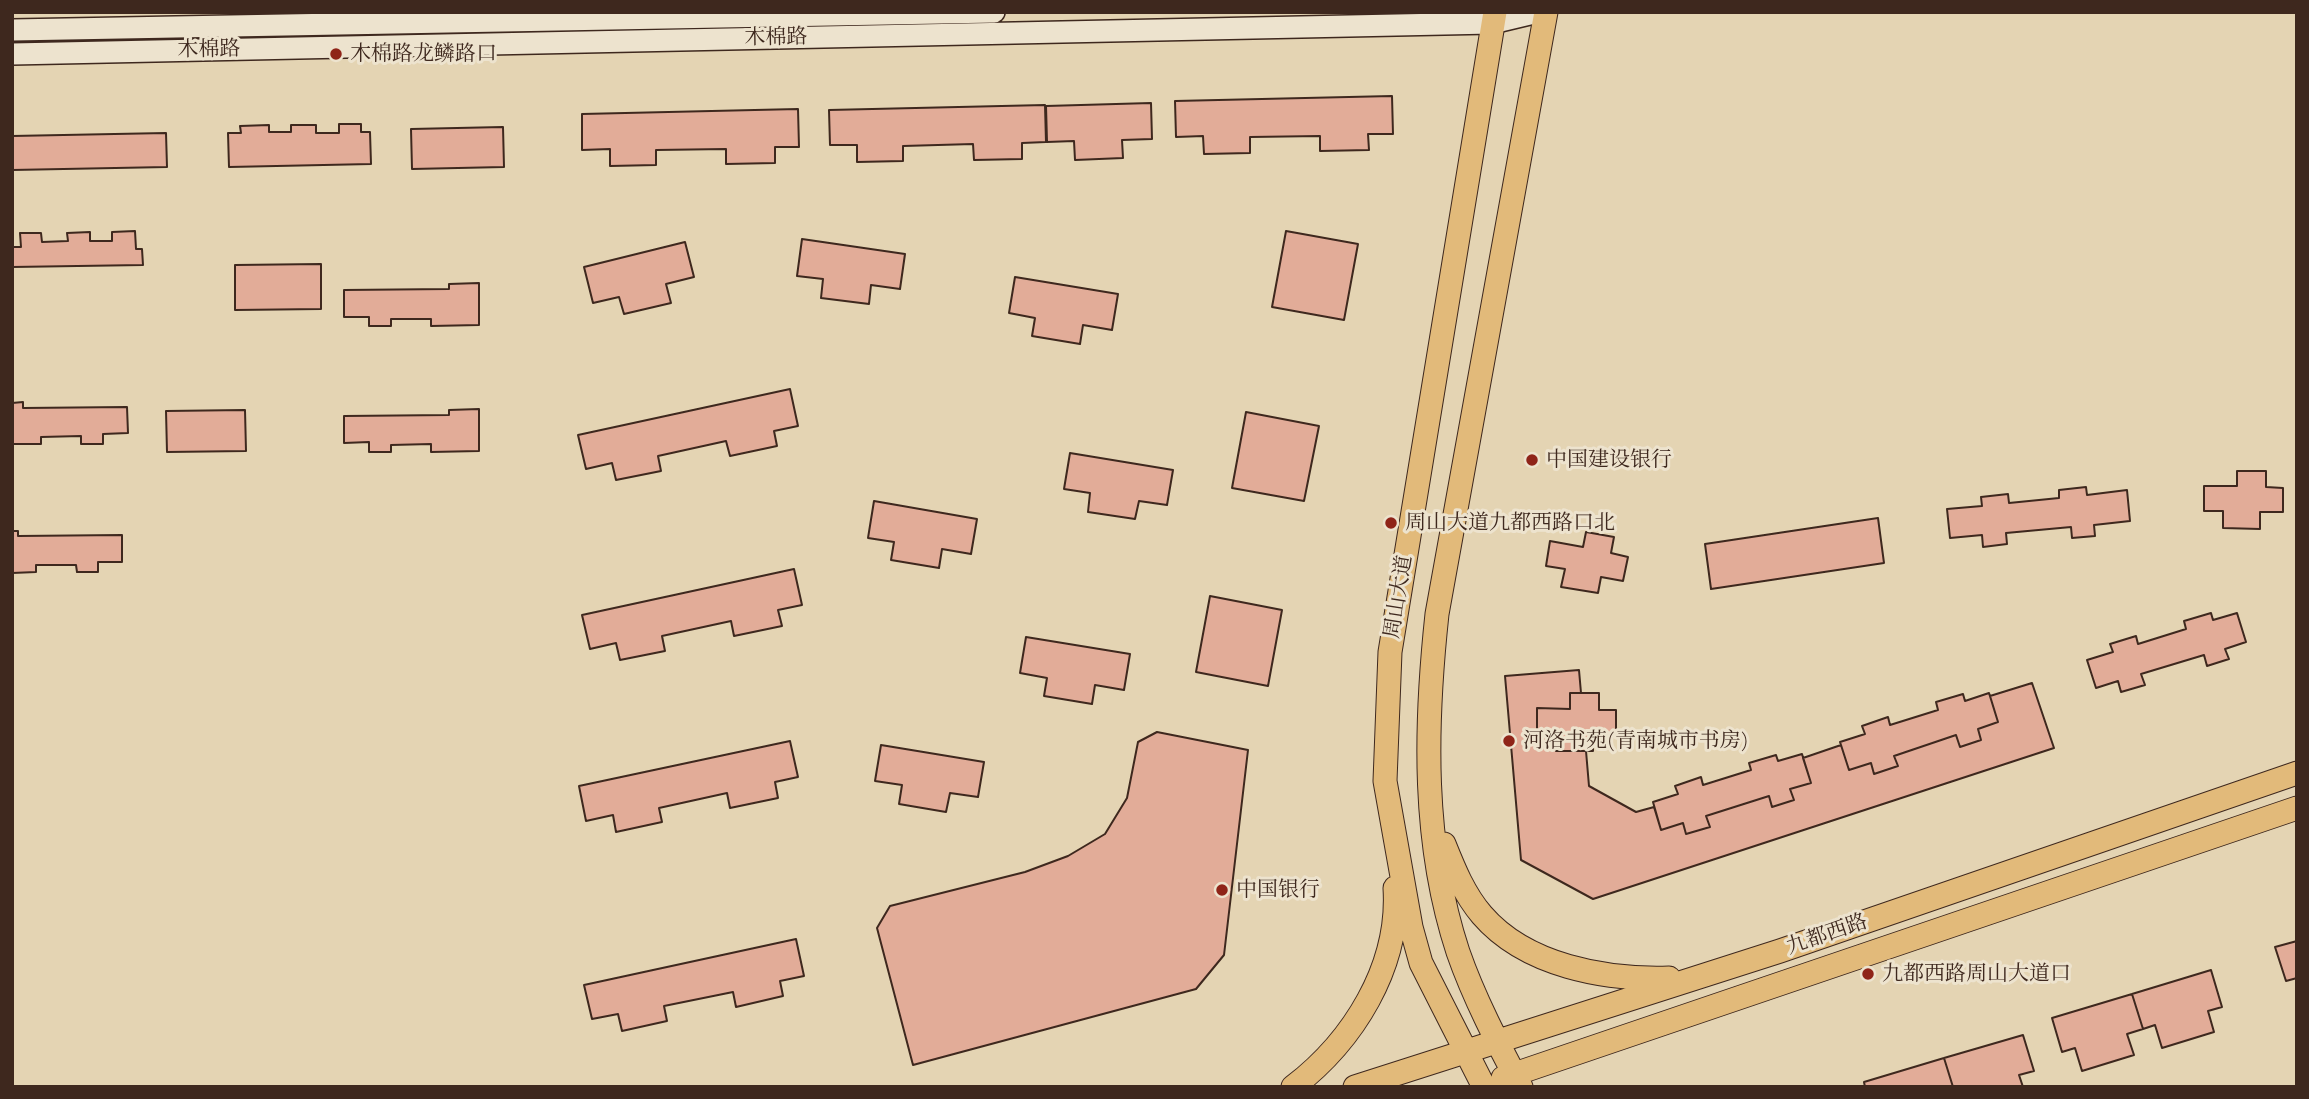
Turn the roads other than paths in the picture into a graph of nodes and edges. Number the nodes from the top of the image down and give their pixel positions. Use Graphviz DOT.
graph roads {
  1 [pos="994,12"];
  2 [pos="1538,12"];
  3 [pos="1546,12"];
  4 [pos="1493,18"];
  5 [pos="12,30"];
  6 [pos="12,54"];
  7 [pos="2297,773"];
  8 [pos="1430,804"];
  9 [pos="2297,808"];
  10 [pos="1391,829"];
  11 [pos="1696,977"];
  12 [pos="1499,1041"];
  13 [pos="1466,1052"];
  14 [pos="1518,1081"];
  15 [pos="1481,1086"];
  16 [pos="1293,1087"];
  17 [pos="1355,1087"];
  1 -- 5 [label="main road, 木棉路"];
  2 -- 4 [label="main road, 木棉路"];
  3 -- 8 [label="main road, 周山大道"];
  4 -- 6 [label="main road, 木棉路"];
  4 -- 10 [label="main road, 周山大道"];
  7 -- 11 [label="main road, 九都西路"];
  8 -- 11 [label="main road"];
  8 -- 12 [label="main road, 周山大道"];
  9 -- 14 [label="main road, 九都西路"];
  10 -- 13 [label="main road, 周山大道"];
  10 -- 16 [label="main road"];
  11 -- 12 [label="main road, 九都西路"];
  12 -- 13 [label="main road, 九都西路"];
  12 -- 14 [label="main road, 周山大道"];
  13 -- 15 [label="main road, 周山大道"];
  13 -- 17 [label="main road, 九都西路"];
  14 -- 15 [label="main road, 九都西路"];
}
